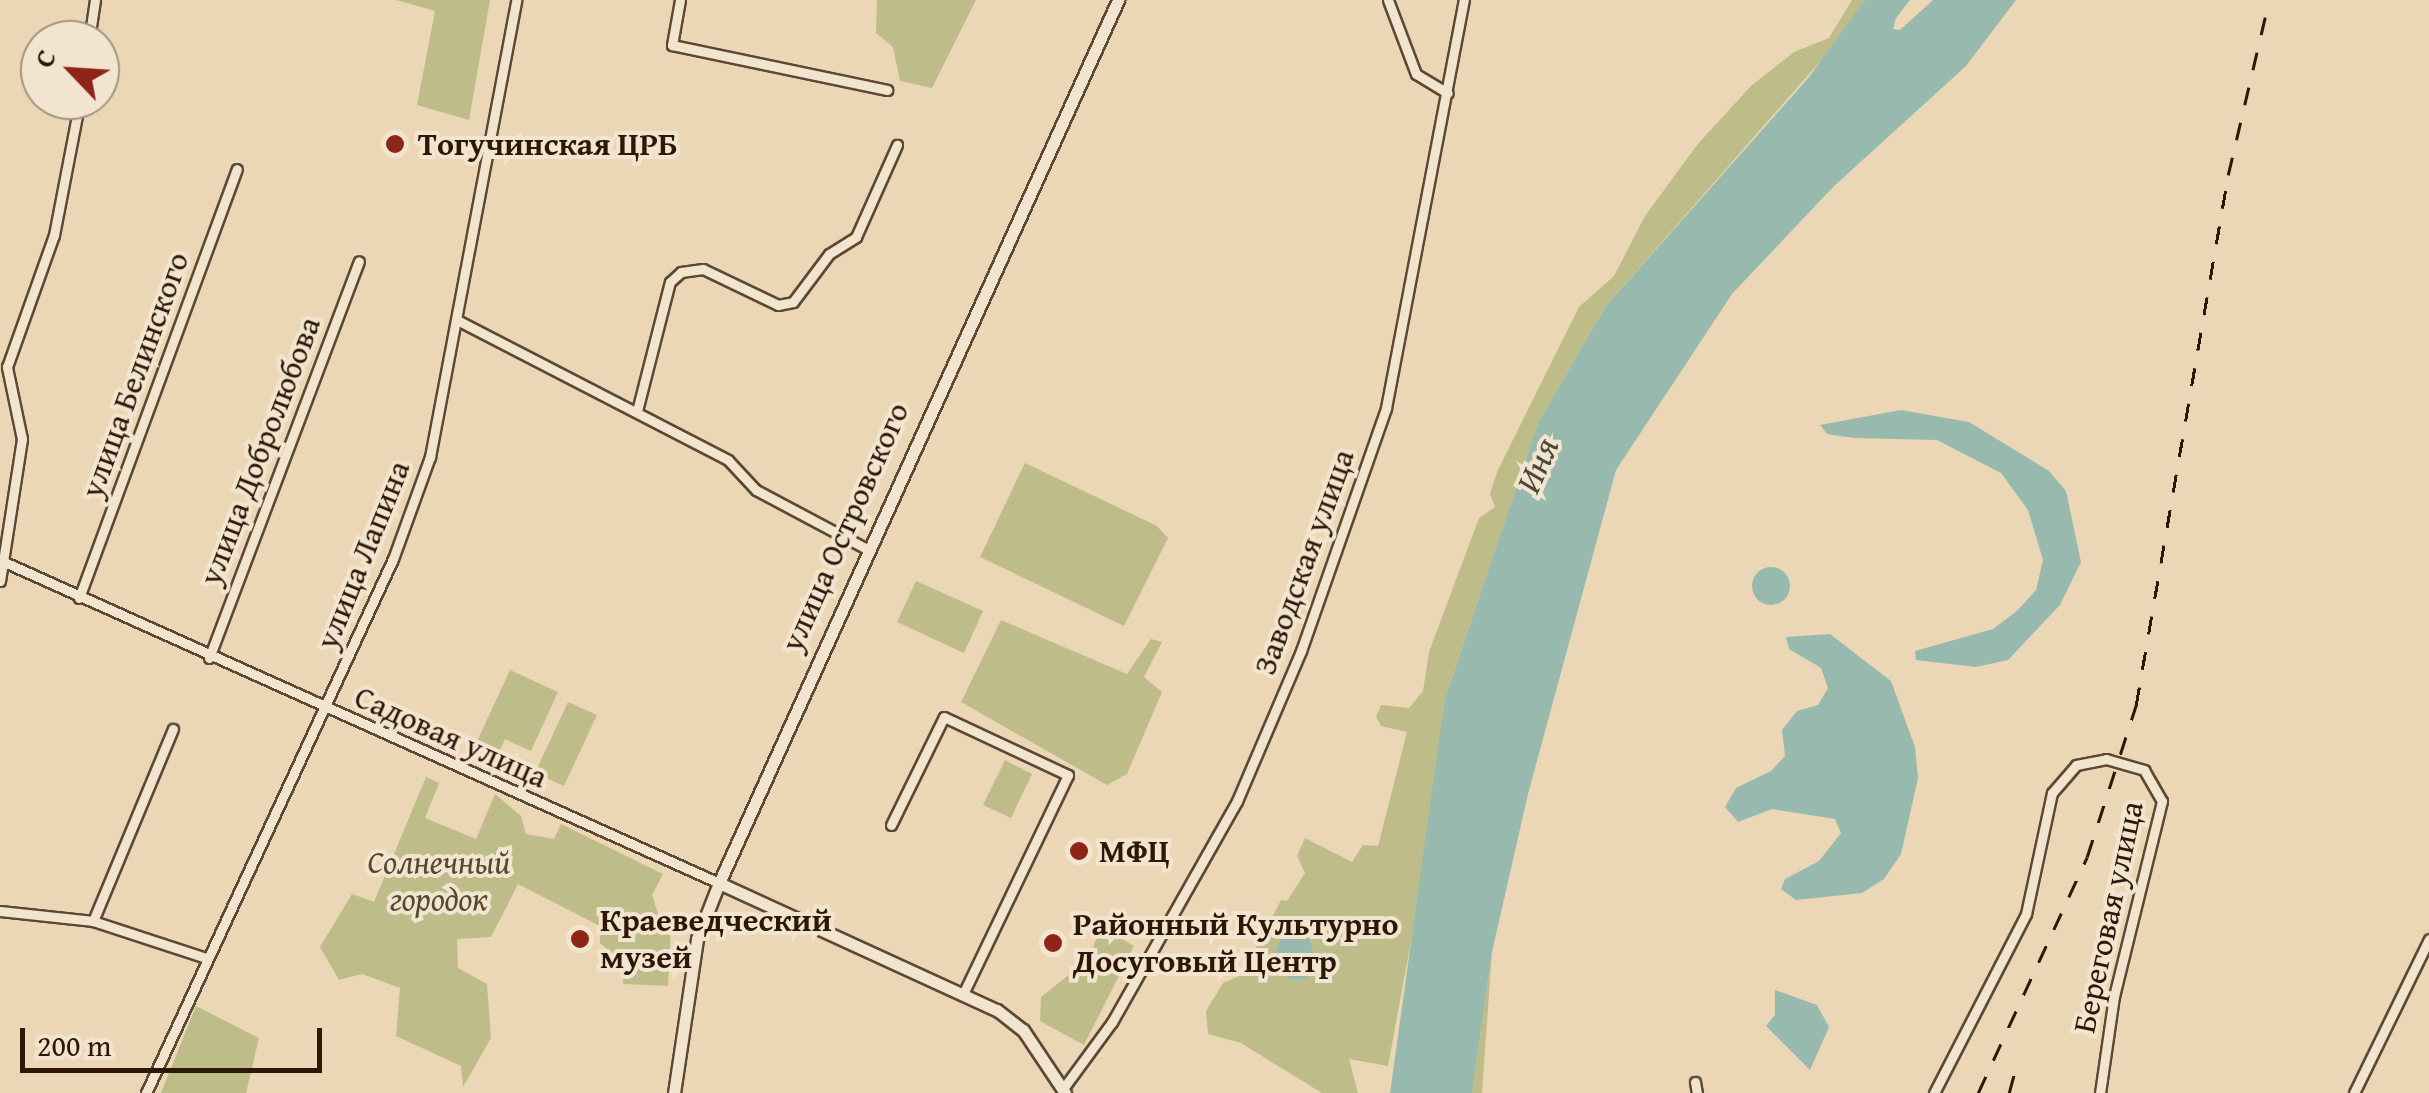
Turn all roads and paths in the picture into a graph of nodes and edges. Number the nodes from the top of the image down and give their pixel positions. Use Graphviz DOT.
graph roads {
  1 [pos="516,0"];
  2 [pos="680,0"];
  3 [pos="1118,0"];
  4 [pos="1388,0"];
  5 [pos="1464,0"];
  6 [pos="887,90"];
  7 [pos="1448,93"];
  8 [pos="76,120"];
  9 [pos="897,144"];
  10 [pos="237,169"];
  11 [pos="358,261"];
  12 [pos="459,321"];
  13 [pos="637,411"];
  14 [pos="865,548"];
  15 [pos="4,562"];
  16 [pos="0,581"];
  17 [pos="79,598"];
  18 [pos="209,658"];
  19 [pos="324,709"];
  20 [pos="173,728"];
  21 [pos="890,825"];
  22 [pos="719,882"];
  23 [pos="0,910"];
  24 [pos="93,921"];
  25 [pos="2429,939"];
  26 [pos="206,958"];
  27 [pos="963,994"];
  28 [pos="1065,1089"];
  29 [pos="146,1093"];
  30 [pos="674,1093"];
  31 [pos="1934,1093"];
  32 [pos="2100,1093"];
  33 [pos="2354,1093"];
  1 -- 12 [label="street, улица Лапина"];
  2 -- 6 [label="street"];
  3 -- 14 [label="street, улица Островского"];
  4 -- 7 [label="street"];
  5 -- 7 [label="street, Заводская улица"];
  7 -- 28 [label="street, Заводская улица"];
  8 -- 15 [label="street"];
  9 -- 13 [label="street"];
  10 -- 17 [label="street, улица Белинского"];
  11 -- 18 [label="street, улица Добролюбова"];
  12 -- 13 [label="street"];
  12 -- 19 [label="street, улица Лапина"];
  13 -- 14 [label="street"];
  14 -- 22 [label="street, улица Островского"];
  15 -- 16 [label="street"];
  15 -- 17 [label="street, Садовая улица"];
  17 -- 18 [label="street, Садовая улица"];
  18 -- 19 [label="street, Садовая улица"];
  19 -- 22 [label="street, Садовая улица"];
  19 -- 26 [label="street, улица Лапина"];
  20 -- 24 [label="street"];
  21 -- 27 [label="street"];
  22 -- 27 [label="street"];
  22 -- 30 [label="street, улица Островского"];
  23 -- 24 [label="street"];
  24 -- 26 [label="street"];
  25 -- 33 [label="street"];
  26 -- 29 [label="street, улица Лапина"];
  27 -- 28 [label="street"];
  31 -- 32 [label="street, Береговая улица"];
}
